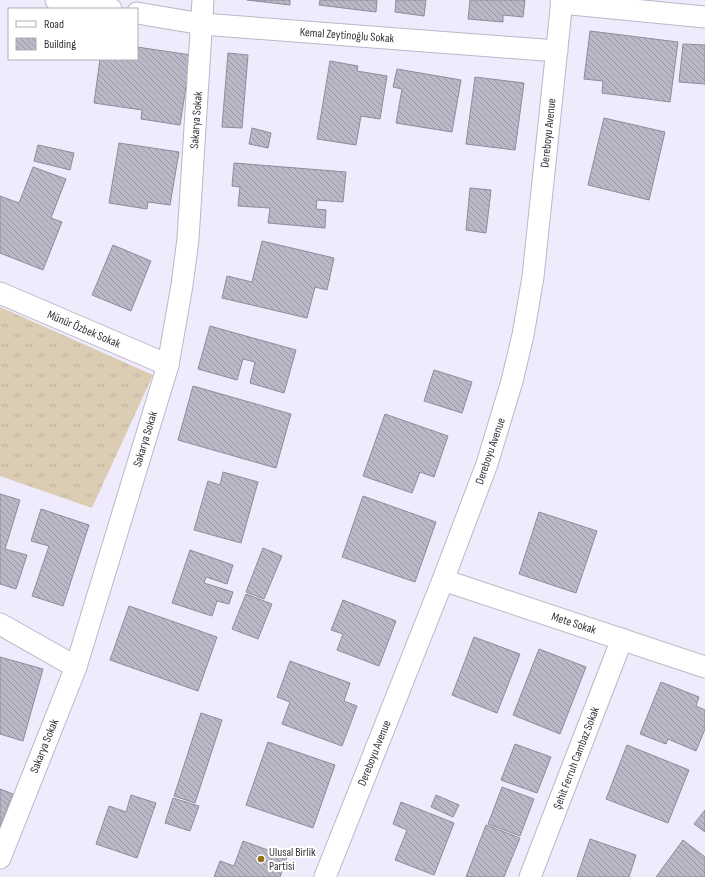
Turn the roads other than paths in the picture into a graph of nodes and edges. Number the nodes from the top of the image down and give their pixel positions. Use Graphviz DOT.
graph roads {
  1 [pos="56,0"];
  2 [pos="203,0"];
  3 [pos="562,1"];
  4 [pos="105,8"];
  5 [pos="138,13"];
  6 [pos="705,17"];
  7 [pos="202,24"];
  8 [pos="557,51"];
  9 [pos="0,293"];
  10 [pos="168,365"];
  11 [pos="443,580"];
  12 [pos="0,624"];
  13 [pos="622,638"];
  14 [pos="76,667"];
  15 [pos="705,667"];
  16 [pos="0,858"];
  17 [pos="325,877"];
  18 [pos="530,877"];
  1 -- 4 [label="street"];
  2 -- 7 [label="street, Sakarya Sokak"];
  3 -- 6 [label="street"];
  3 -- 8 [label="street, Dereboyu Avenue"];
  5 -- 7 [label="street, Kemal Zeytinoğlu Sokak"];
  7 -- 8 [label="street, Kemal Zeytinoğlu Sokak"];
  7 -- 10 [label="street, Sakarya Sokak"];
  8 -- 11 [label="street, Dereboyu Avenue"];
  9 -- 10 [label="street, Münür Özbek Sokak"];
  10 -- 14 [label="street, Sakarya Sokak"];
  11 -- 13 [label="street, Mete Sokak"];
  11 -- 17 [label="street, Dereboyu Avenue"];
  12 -- 14 [label="street"];
  13 -- 15 [label="street, Mete Sokak"];
  13 -- 18 [label="street, Şehit Ferruh Cambaz Sokak"];
  14 -- 16 [label="street, Sakarya Sokak"];
}
